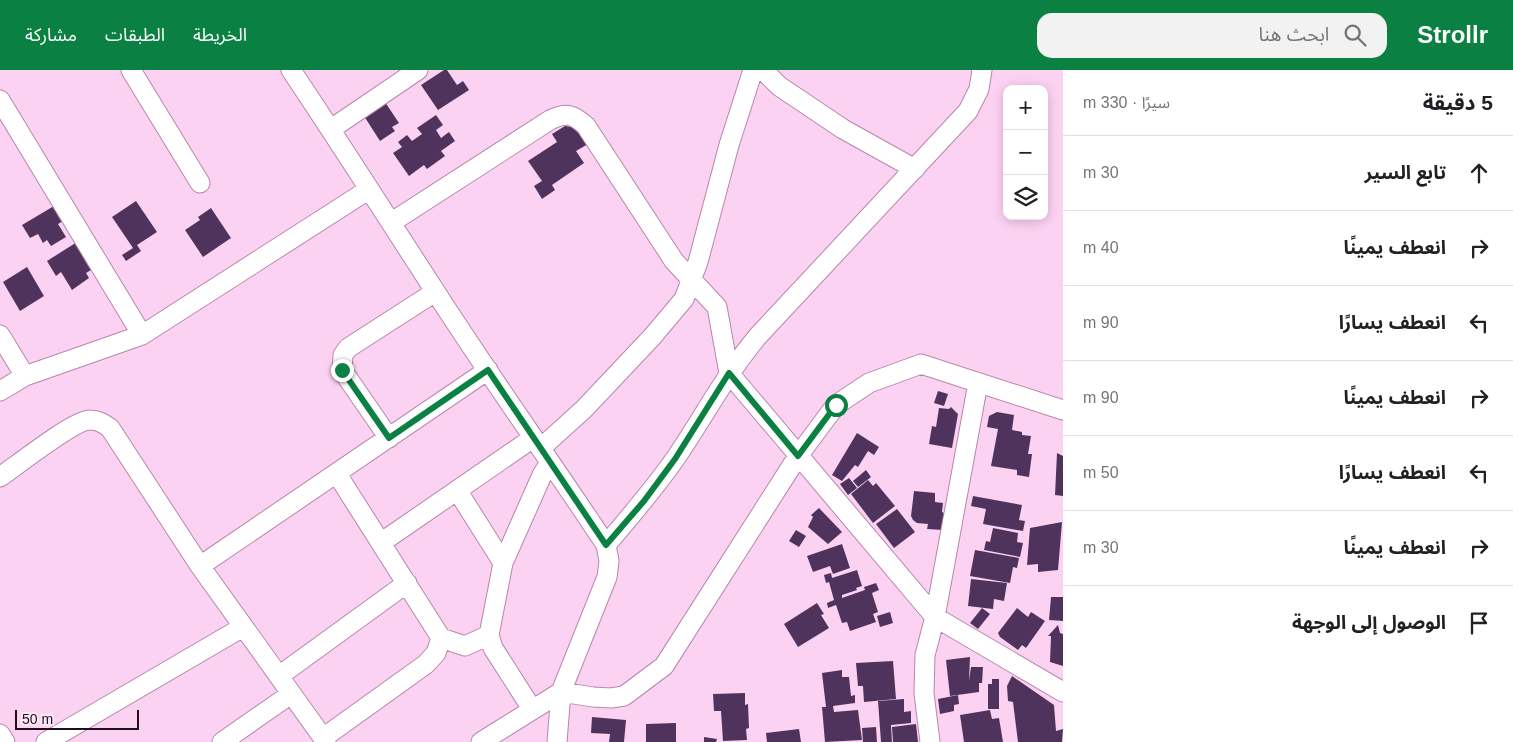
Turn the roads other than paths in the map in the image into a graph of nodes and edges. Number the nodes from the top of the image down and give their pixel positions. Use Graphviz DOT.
graph roads {
  1 [pos="131,70"];
  2 [pos="291,70"];
  3 [pos="418,70"];
  4 [pos="754,70"];
  5 [pos="763,70"];
  6 [pos="982,70"];
  7 [pos="0,100"];
  8 [pos="331,129"];
  9 [pos="915,169"];
  10 [pos="200,183"];
  11 [pos="368,190"];
  12 [pos="392,222"];
  13 [pos="691,281"];
  14 [pos="435,292"];
  15 [pos="0,335"];
  16 [pos="142,335"];
  17 [pos="488,370"];
  18 [pos="729,373"];
  19 [pos="25,376"];
  20 [pos="978,382"];
  21 [pos="0,391"];
  22 [pos="1063,410"];
  23 [pos="389,438"];
  24 [pos="541,449"];
  25 [pos="798,456"];
  26 [pos="337,474"];
  27 [pos="0,477"];
  28 [pos="457,490"];
  29 [pos="382,542"];
  30 [pos="606,545"];
  31 [pos="503,563"];
  32 [pos="200,566"];
  33 [pos="407,583"];
  34 [pos="935,617"];
  35 [pos="243,627"];
  36 [pos="488,635"];
  37 [pos="441,638"];
  38 [pos="278,676"];
  39 [pos="561,692"];
  40 [pos="1063,692"];
  41 [pos="291,694"];
  42 [pos="532,709"];
  43 [pos="0,734"];
  44 [pos="325,740"];
  45 [pos="5,742"];
  46 [pos="46,742"];
  47 [pos="222,742"];
  48 [pos="481,742"];
  49 [pos="557,742"];
  50 [pos="930,742"];
  1 -- 10 [label="street"];
  2 -- 8 [label="street"];
  3 -- 8 [label="street"];
  4 -- 13 [label="street"];
  5 -- 9 [label="street"];
  6 -- 9 [label="street"];
  7 -- 16 [label="street"];
  8 -- 11 [label="street"];
  9 -- 18 [label="street"];
  11 -- 12 [label="street"];
  11 -- 16 [label="street"];
  12 -- 13 [label="street"];
  12 -- 14 [label="street"];
  13 -- 18 [label="street"];
  13 -- 24 [label="street"];
  14 -- 17 [label="street"];
  14 -- 23 [label="street"];
  15 -- 19 [label="street"];
  16 -- 19 [label="street"];
  17 -- 23 [label="street"];
  17 -- 24 [label="street"];
  18 -- 25 [label="street"];
  18 -- 30 [label="street"];
  19 -- 21 [label="street"];
  20 -- 22 [label="street"];
  20 -- 25 [label="street"];
  20 -- 34 [label="street"];
  23 -- 26 [label="street"];
  24 -- 28 [label="street"];
  24 -- 30 [label="street"];
  24 -- 31 [label="street"];
  25 -- 34 [label="street"];
  25 -- 39 [label="street"];
  26 -- 29 [label="street"];
  26 -- 32 [label="street"];
  27 -- 32 [label="street"];
  28 -- 29 [label="street"];
  28 -- 31 [label="street"];
  29 -- 33 [label="street"];
  30 -- 39 [label="street"];
  31 -- 36 [label="street"];
  32 -- 35 [label="street"];
  33 -- 37 [label="street"];
  33 -- 38 [label="street"];
  34 -- 40 [label="street"];
  34 -- 50 [label="street"];
  35 -- 38 [label="street"];
  35 -- 46 [label="street"];
  36 -- 37 [label="street"];
  36 -- 42 [label="street"];
  37 -- 44 [label="street"];
  38 -- 41 [label="street"];
  39 -- 42 [label="street"];
  39 -- 49 [label="street"];
  41 -- 44 [label="street"];
  41 -- 47 [label="street"];
  42 -- 48 [label="street"];
  43 -- 45 [label="street"];
}
